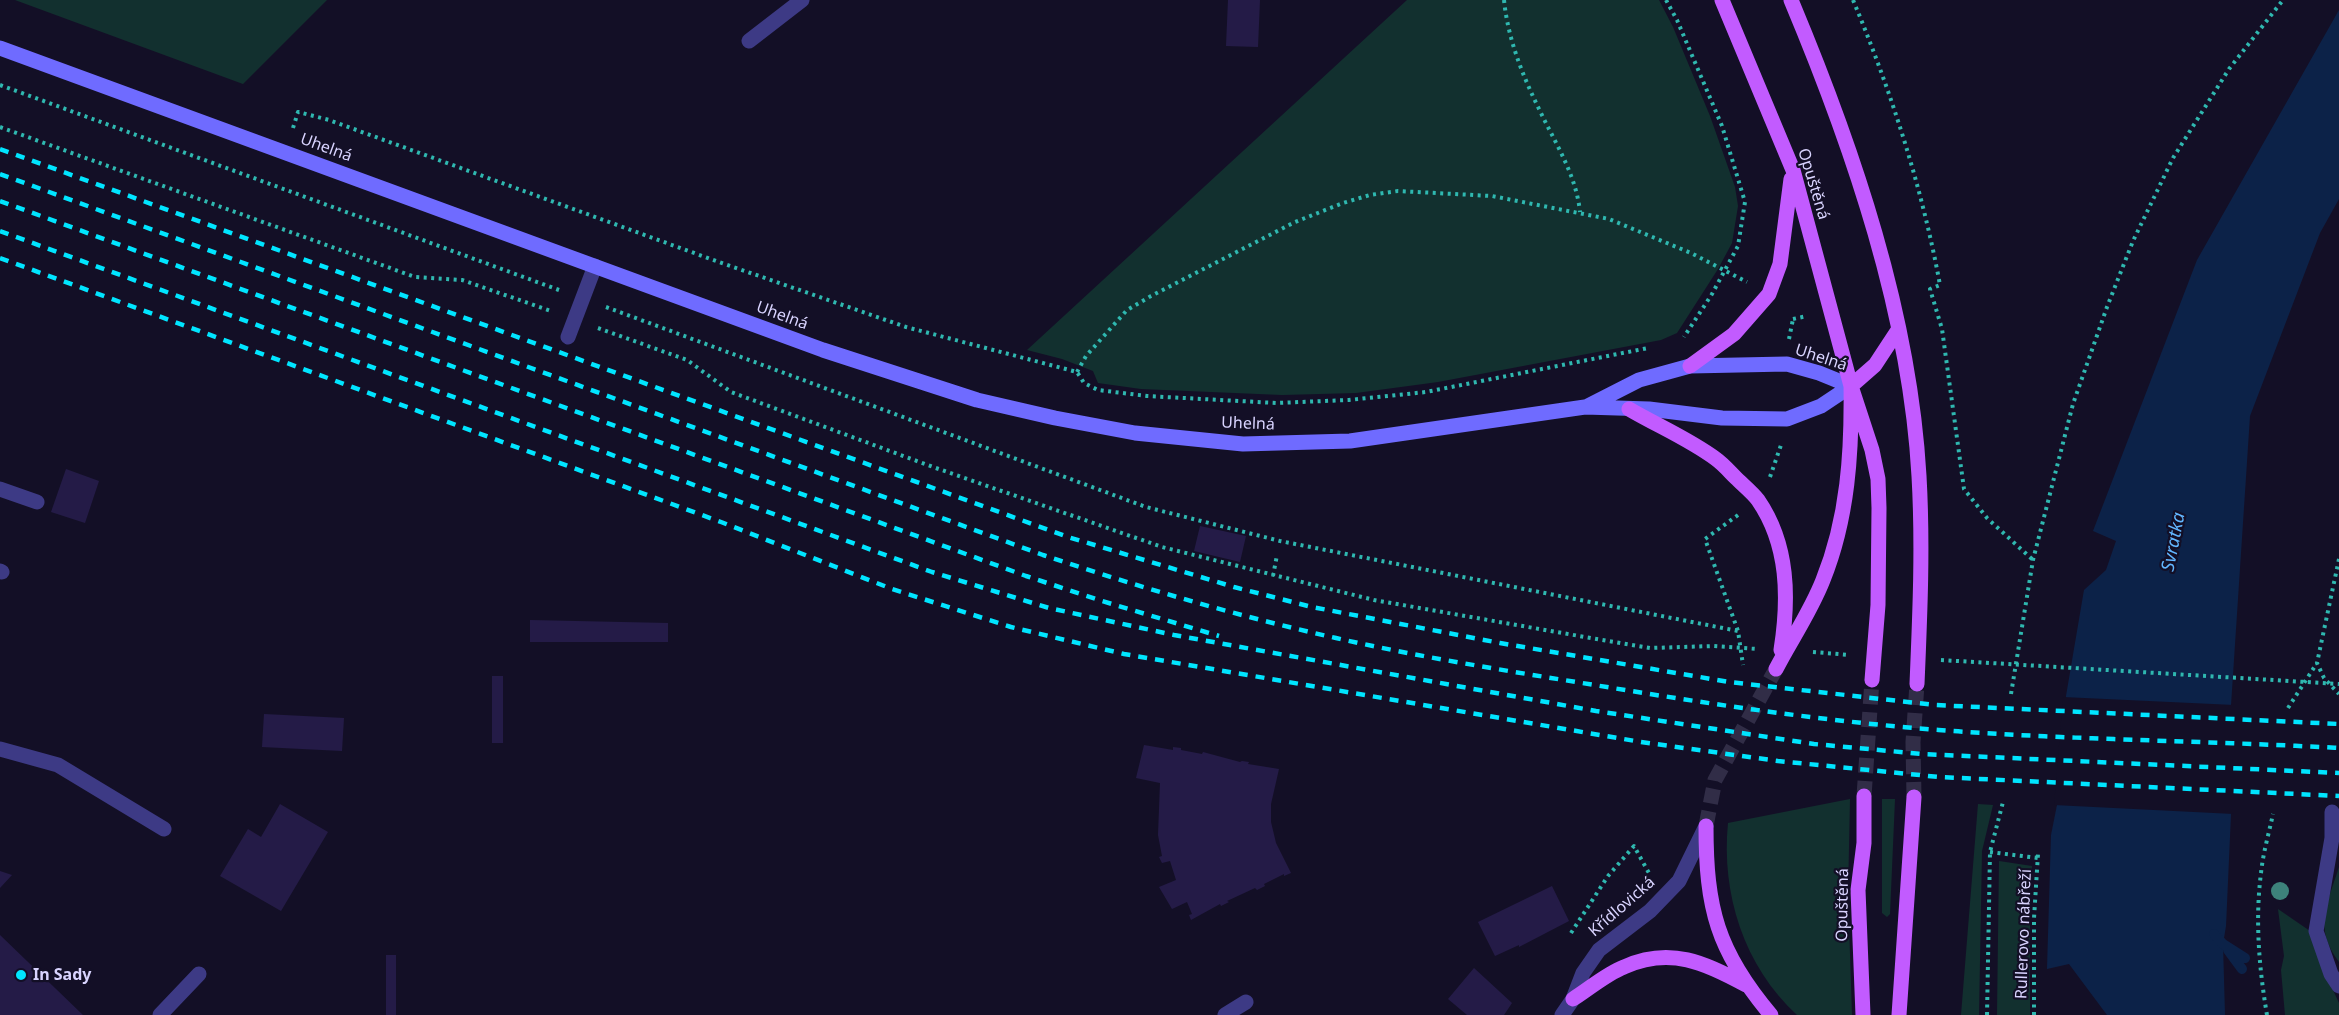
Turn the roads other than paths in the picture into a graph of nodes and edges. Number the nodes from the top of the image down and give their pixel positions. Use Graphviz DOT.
graph roads {
  1 [pos="802,0"];
  2 [pos="1722,0"];
  3 [pos="1791,0"];
  4 [pos="748,41"];
  5 [pos="0,48"];
  6 [pos="1792,170"];
  7 [pos="595,266"];
  8 [pos="1898,330"];
  9 [pos="568,337"];
  10 [pos="1690,366"];
  11 [pos="1851,386"];
  12 [pos="1585,407"];
  13 [pos="1629,409"];
  14 [pos="0,489"];
  15 [pos="37,502"];
  16 [pos="1872,680"];
  17 [pos="1917,684"];
  18 [pos="0,749"];
  19 [pos="1864,796"];
  20 [pos="1914,797"];
  21 [pos="2332,812"];
  22 [pos="1706,826"];
  23 [pos="164,829"];
  24 [pos="199,974"];
  25 [pos="1746,985"];
  26 [pos="2339,986"];
  27 [pos="1573,999"];
  28 [pos="1246,1002"];
  29 [pos="160,1015"];
  30 [pos="1225,1015"];
  31 [pos="1562,1015"];
  32 [pos="1771,1015"];
  33 [pos="1863,1015"];
  34 [pos="1899,1015"];
  1 -- 4 [label="street"];
  2 -- 6 [label="main road, Opuštěná"];
  3 -- 8 [label="main road"];
  5 -- 7 [label="main road, Uhelná"];
  6 -- 10 [label="main road"];
  6 -- 11 [label="main road, Opuštěná"];
  7 -- 9 [label="street"];
  7 -- 12 [label="main road, Uhelná"];
  8 -- 11 [label="main road"];
  8 -- 17 [label="main road"];
  10 -- 11 [label="main road, Uhelná"];
  10 -- 12 [label="main road, Uhelná"];
  11 -- 13 [label="main road, Uhelná"];
  11 -- 13 [label="main road, Opuštěná"];
  11 -- 16 [label="main road, Opuštěná"];
  12 -- 13 [label="main road, Uhelná"];
  14 -- 15 [label="street"];
  18 -- 23 [label="street"];
  19 -- 33 [label="main road, Opuštěná"];
  20 -- 34 [label="main road"];
  21 -- 26 [label="street"];
  22 -- 25 [label="main road"];
  22 -- 27 [label="street, Křídlovická"];
  24 -- 29 [label="street"];
  25 -- 27 [label="main road"];
  25 -- 32 [label="main road"];
  27 -- 31 [label="street, Křídlovická"];
  28 -- 30 [label="street"];
}
